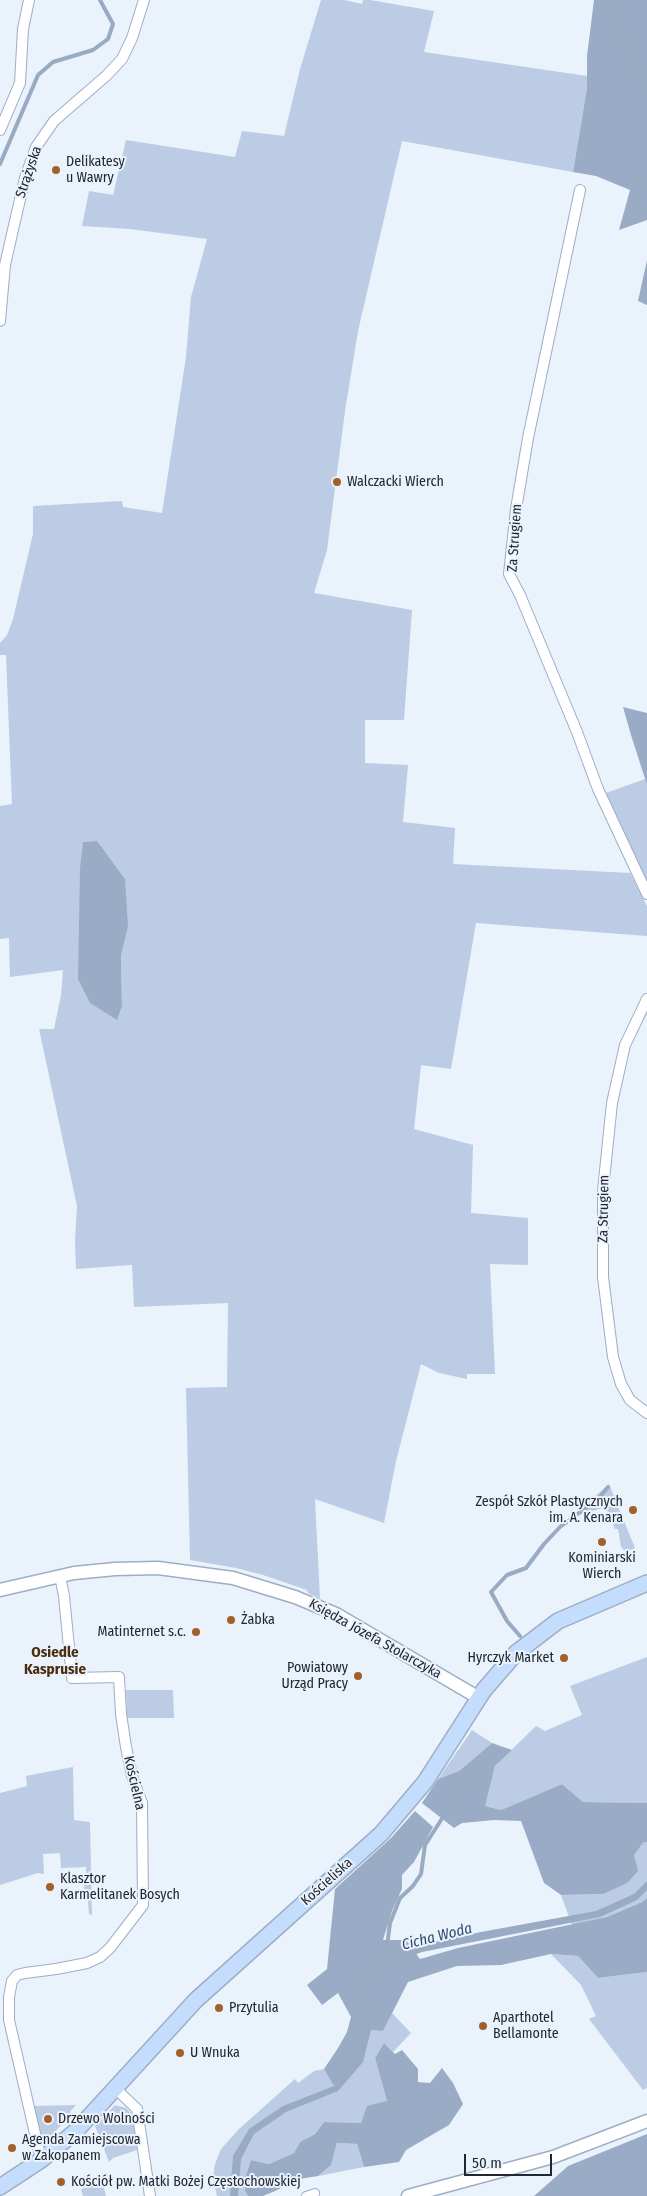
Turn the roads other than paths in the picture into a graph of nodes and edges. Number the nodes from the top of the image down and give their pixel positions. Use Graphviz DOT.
graph roads {
  1 [pos="29,0"];
  2 [pos="144,0"];
  3 [pos="0,130"];
  4 [pos="580,190"];
  5 [pos="3,263"];
  6 [pos="0,321"];
  7 [pos="647,894"];
  8 [pos="647,999"];
  9 [pos="647,1413"];
  10 [pos="60,1576"];
  11 [pos="647,1583"];
  12 [pos="0,1590"];
  13 [pos="479,1698"];
  14 [pos="116,2089"];
  15 [pos="647,2121"];
  16 [pos="41,2160"];
  17 [pos="0,2187"];
  18 [pos="315,2193"];
  19 [pos="150,2196"];
  20 [pos="306,2196"];
  21 [pos="408,2196"];
  1 -- 3 [label="street"];
  2 -- 5 [label="street, Strążyska"];
  4 -- 7 [label="street, Za Strugiem"];
  5 -- 6 [label="street, Strążyska"];
  8 -- 9 [label="street, Za Strugiem"];
  10 -- 12 [label="street, Księdza Józefa Stolarczyka"];
  10 -- 13 [label="street, Księdza Józefa Stolarczyka"];
  10 -- 16 [label="street, Kościelna"];
  11 -- 13 [label="main road, Kościeliska"];
  13 -- 14 [label="main road, Kościeliska"];
  14 -- 16 [label="main road, Kościeliska"];
  14 -- 19 [label="street"];
  15 -- 21 [label="street"];
  16 -- 17 [label="main road, Kościeliska"];
  18 -- 20 [label="street"];
}
